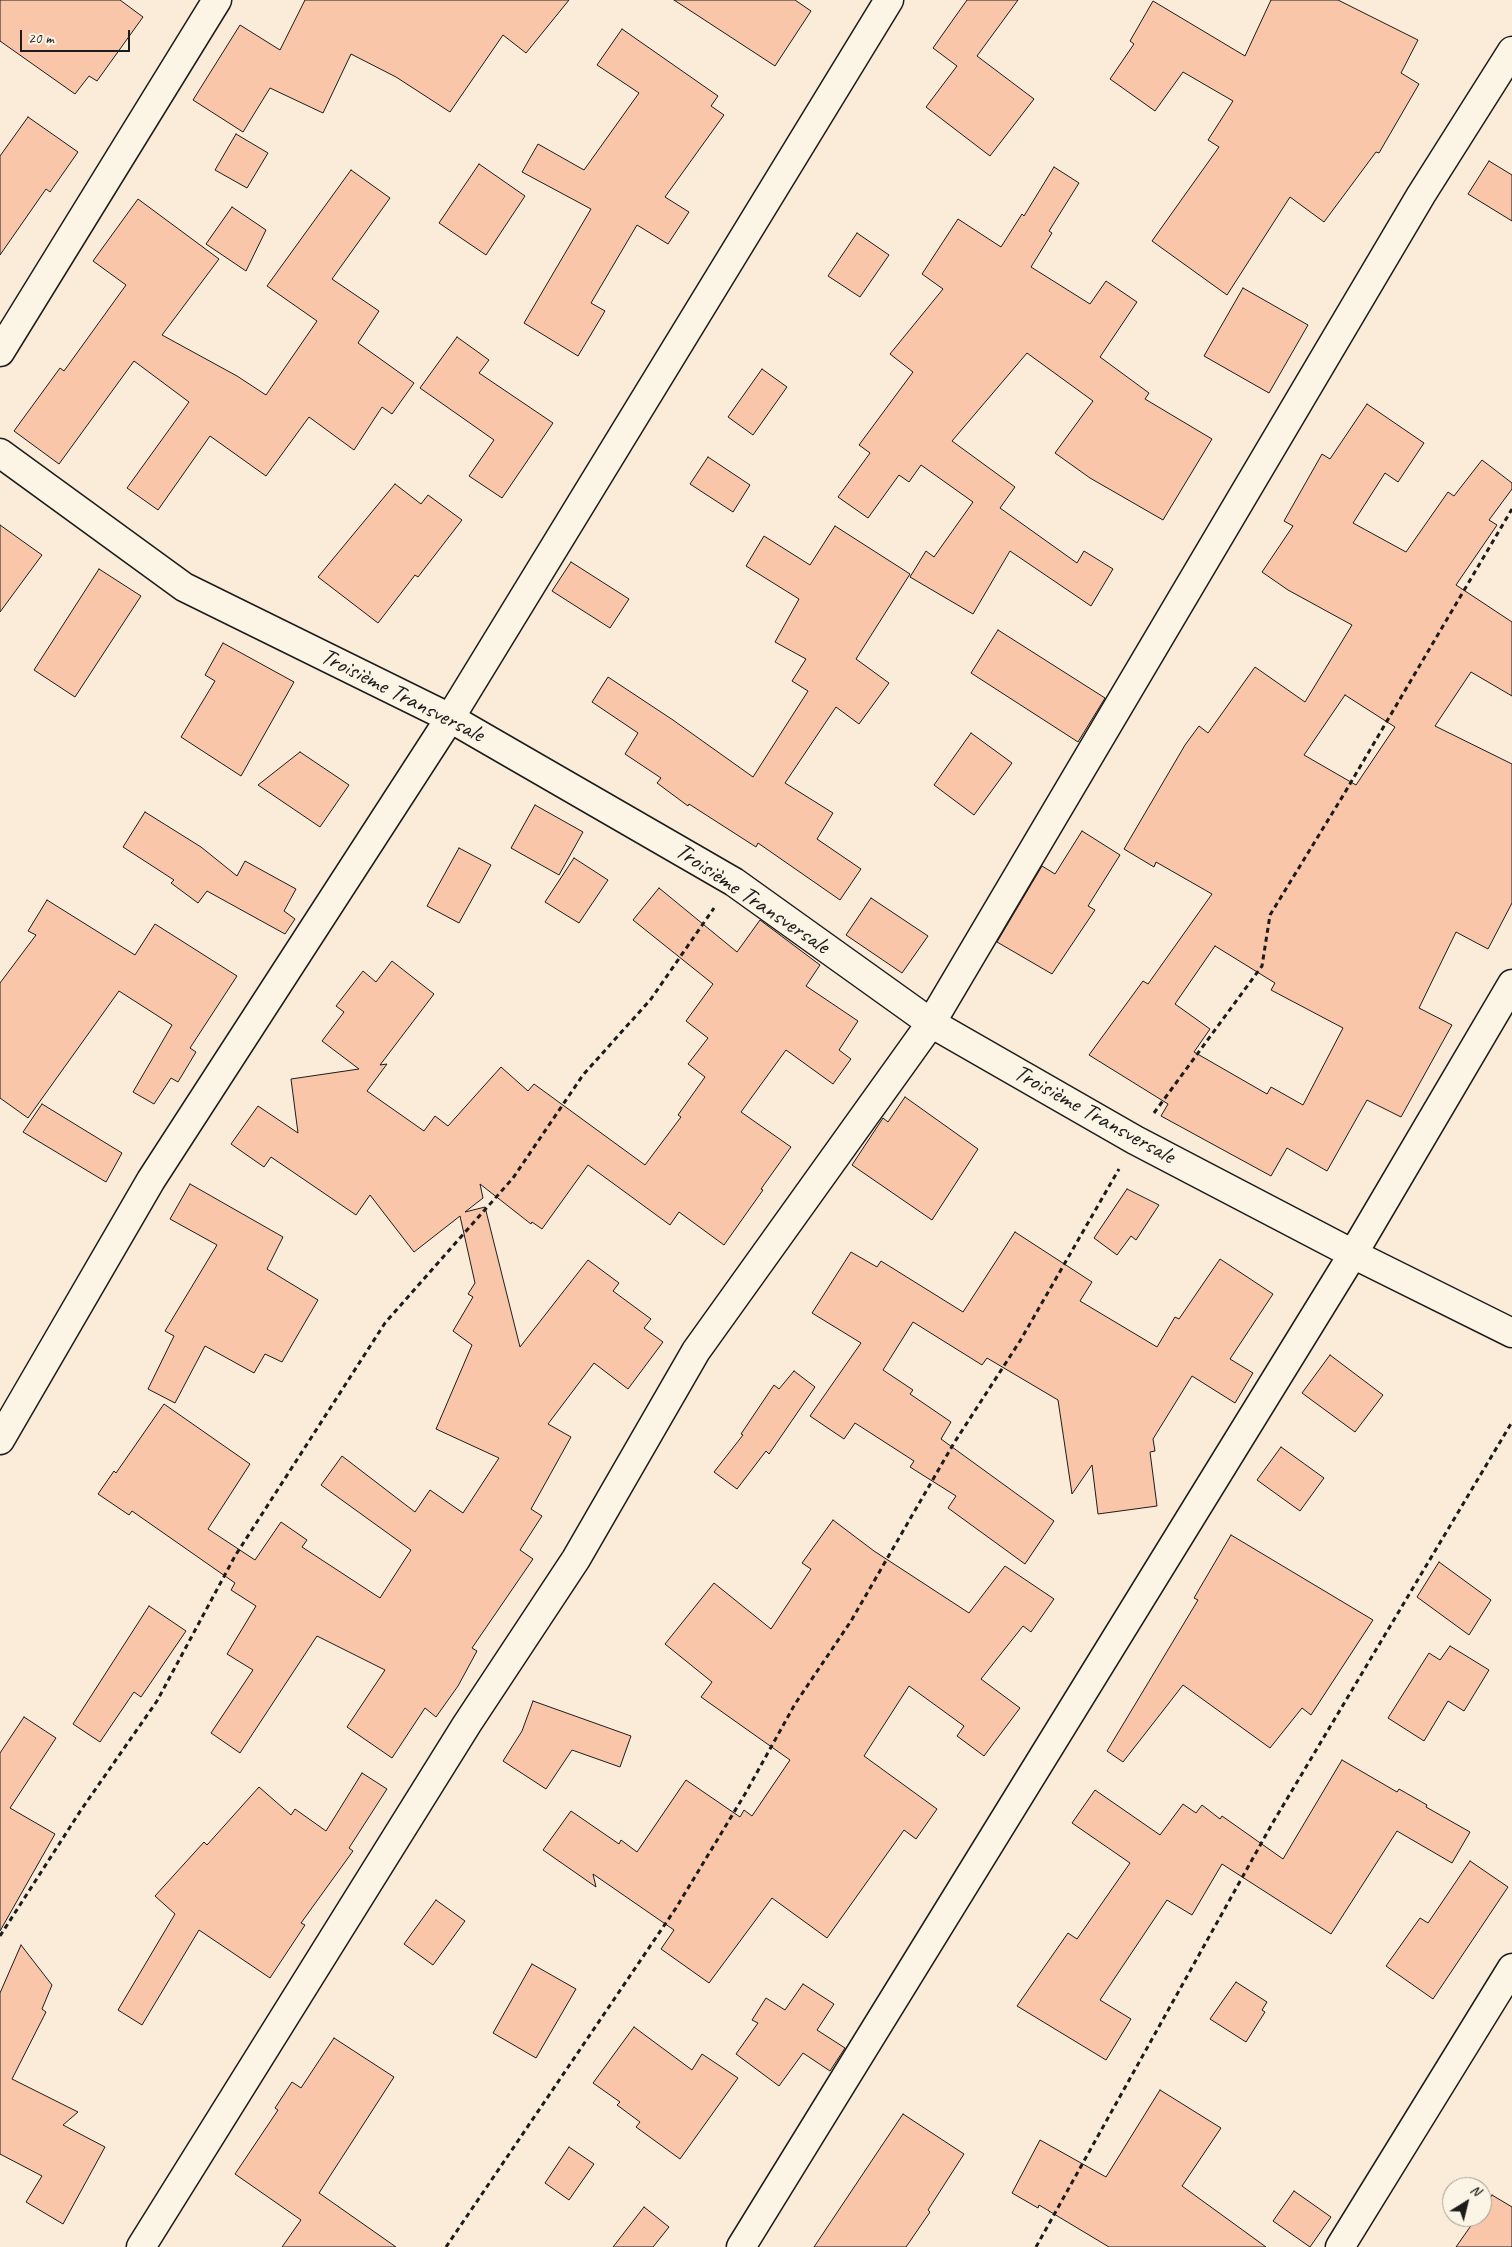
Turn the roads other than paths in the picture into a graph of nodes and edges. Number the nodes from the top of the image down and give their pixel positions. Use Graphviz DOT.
graph roads {
  1 [pos="217,0"];
  2 [pos="889,0"];
  3 [pos="1512,51"];
  4 [pos="0,352"];
  5 [pos="0,452"];
  6 [pos="450,718"];
  7 [pos="1512,984"];
  8 [pos="931,1023"];
  9 [pos="1353,1254"];
  10 [pos="1512,1334"];
  11 [pos="0,1440"];
  12 [pos="1512,1968"];
  13 [pos="141,2247"];
  14 [pos="741,2247"];
  15 [pos="1340,2247"];
  1 -- 4 [label="street"];
  2 -- 6 [label="street"];
  3 -- 8 [label="street"];
  5 -- 6 [label="street, Troisième Transversale"];
  6 -- 8 [label="street, Troisième Transversale"];
  6 -- 11 [label="street"];
  7 -- 9 [label="street"];
  8 -- 9 [label="street, Troisième Transversale"];
  8 -- 13 [label="street"];
  9 -- 10 [label="street, Troisième Transversale"];
  9 -- 14 [label="street"];
  12 -- 15 [label="street"];
}
